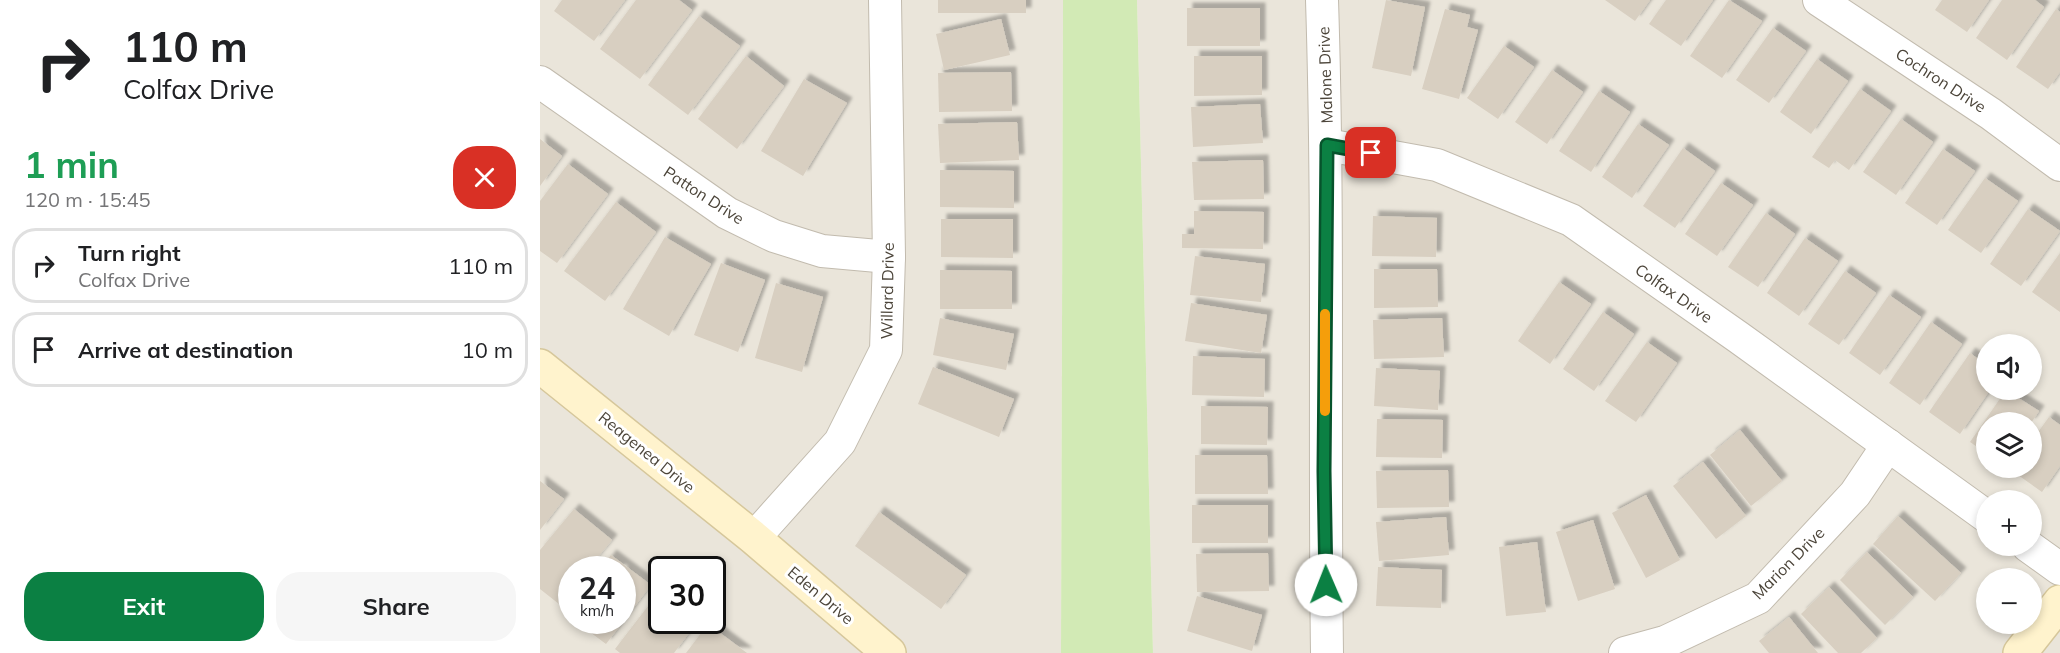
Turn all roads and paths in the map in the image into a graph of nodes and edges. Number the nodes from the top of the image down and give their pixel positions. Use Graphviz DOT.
graph roads {
  1 [pos="885,0"];
  2 [pos="1322,0"];
  3 [pos="1819,0"];
  4 [pos="540,82"];
  5 [pos="1327,145"];
  6 [pos="2060,165"];
  7 [pos="889,257"];
  8 [pos="540,366"];
  9 [pos="1888,445"];
  10 [pos="1976,509"];
  11 [pos="754,538"];
  12 [pos="2042,556"];
  13 [pos="2060,569"];
  14 [pos="2060,602"];
  15 [pos="889,653"];
  16 [pos="1327,653"];
  17 [pos="1625,653"];
  18 [pos="2020,653"];
  1 -- 7 [label="street, Willard Drive"];
  2 -- 5 [label="street, Malone Drive"];
  3 -- 6 [label="street, Cochron Drive"];
  4 -- 7 [label="street, Patton Drive"];
  5 -- 9 [label="street, Colfax Drive"];
  5 -- 16 [label="street, Malone Drive"];
  7 -- 11 [label="street, Willard Drive"];
  8 -- 11 [label="street, Reagenea Drive"];
  9 -- 10 [label="street, Colfax Drive"];
  9 -- 17 [label="street, Marion Drive"];
  11 -- 15 [label="street, Eden Drive"];
  12 -- 13 [label="street"];
  14 -- 18 [label="street"];
}
